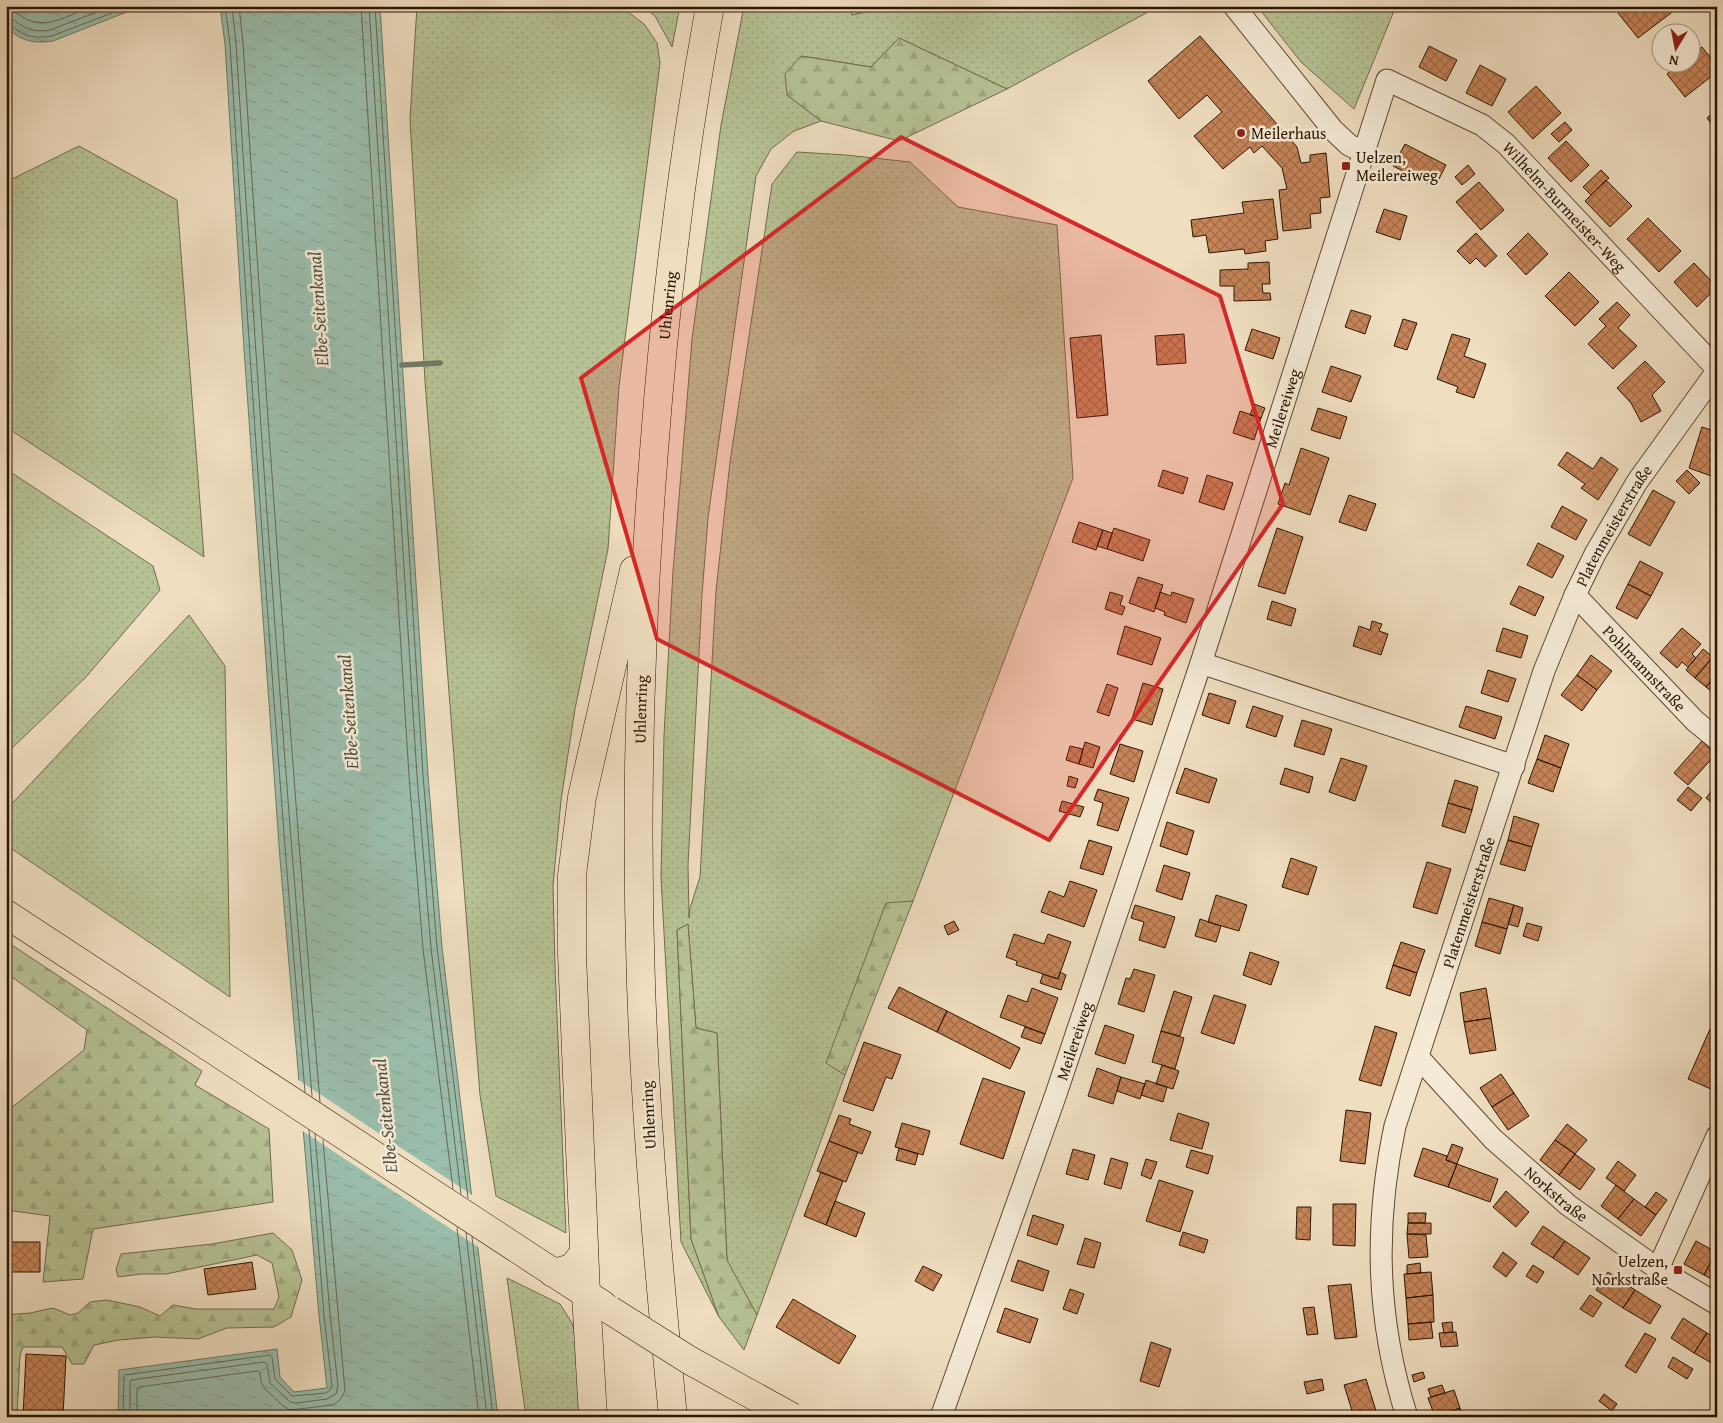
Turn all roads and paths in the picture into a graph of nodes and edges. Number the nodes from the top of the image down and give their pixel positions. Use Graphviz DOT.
graph roads {
  1 [pos="710,6"];
  2 [pos="1234,6"];
  3 [pos="1387,80"];
  4 [pos="1363,152"];
  5 [pos="1717,370"];
  6 [pos="1682,420"];
  7 [pos="649,509"];
  8 [pos="1574,595"];
  9 [pos="1200,663"];
  10 [pos="1717,739"];
  11 [pos="1514,766"];
  12 [pos="6,914"];
  13 [pos="1418,1057"];
  14 [pos="1717,1136"];
  15 [pos="584,1253"];
  16 [pos="1658,1269"];
  17 [pos="548,1270"];
  18 [pos="586,1294"];
  19 [pos="1717,1304"];
  20 [pos="593,1417"];
  21 [pos="674,1417"];
  22 [pos="792,1417"];
  23 [pos="941,1417"];
  24 [pos="1407,1417"];
  1 -- 7 [label="main road, Uhlenring"];
  2 -- 4 [label="street"];
  3 -- 4 [label="street, Meilereiweg"];
  3 -- 5 [label="street, Wilhelm-Burmeister-Weg"];
  4 -- 9 [label="street, Meilereiweg"];
  5 -- 6 [label="street, Wilhelm-Burmeister-Weg"];
  6 -- 8 [label="street, Platenmeisterstraße"];
  7 -- 15 [label="main road"];
  7 -- 21 [label="main road, Uhlenring"];
  8 -- 10 [label="street, Pohlmannstraße"];
  8 -- 11 [label="street, Platenmeisterstraße"];
  9 -- 11 [label="street"];
  9 -- 23 [label="street, Meilereiweg"];
  11 -- 13 [label="street, Platenmeisterstraße"];
  12 -- 17 [label="main road"];
  13 -- 16 [label="street, Norkstraße"];
  13 -- 24 [label="street, Platenmeisterstraße"];
  14 -- 16 [label="street"];
  15 -- 17 [label="main road"];
  15 -- 18 [label="main road"];
  16 -- 19 [label="street, Norkstraße"];
  17 -- 18 [label="main road"];
  18 -- 20 [label="main road"];
  18 -- 22 [label="main road, bridge"];
}
